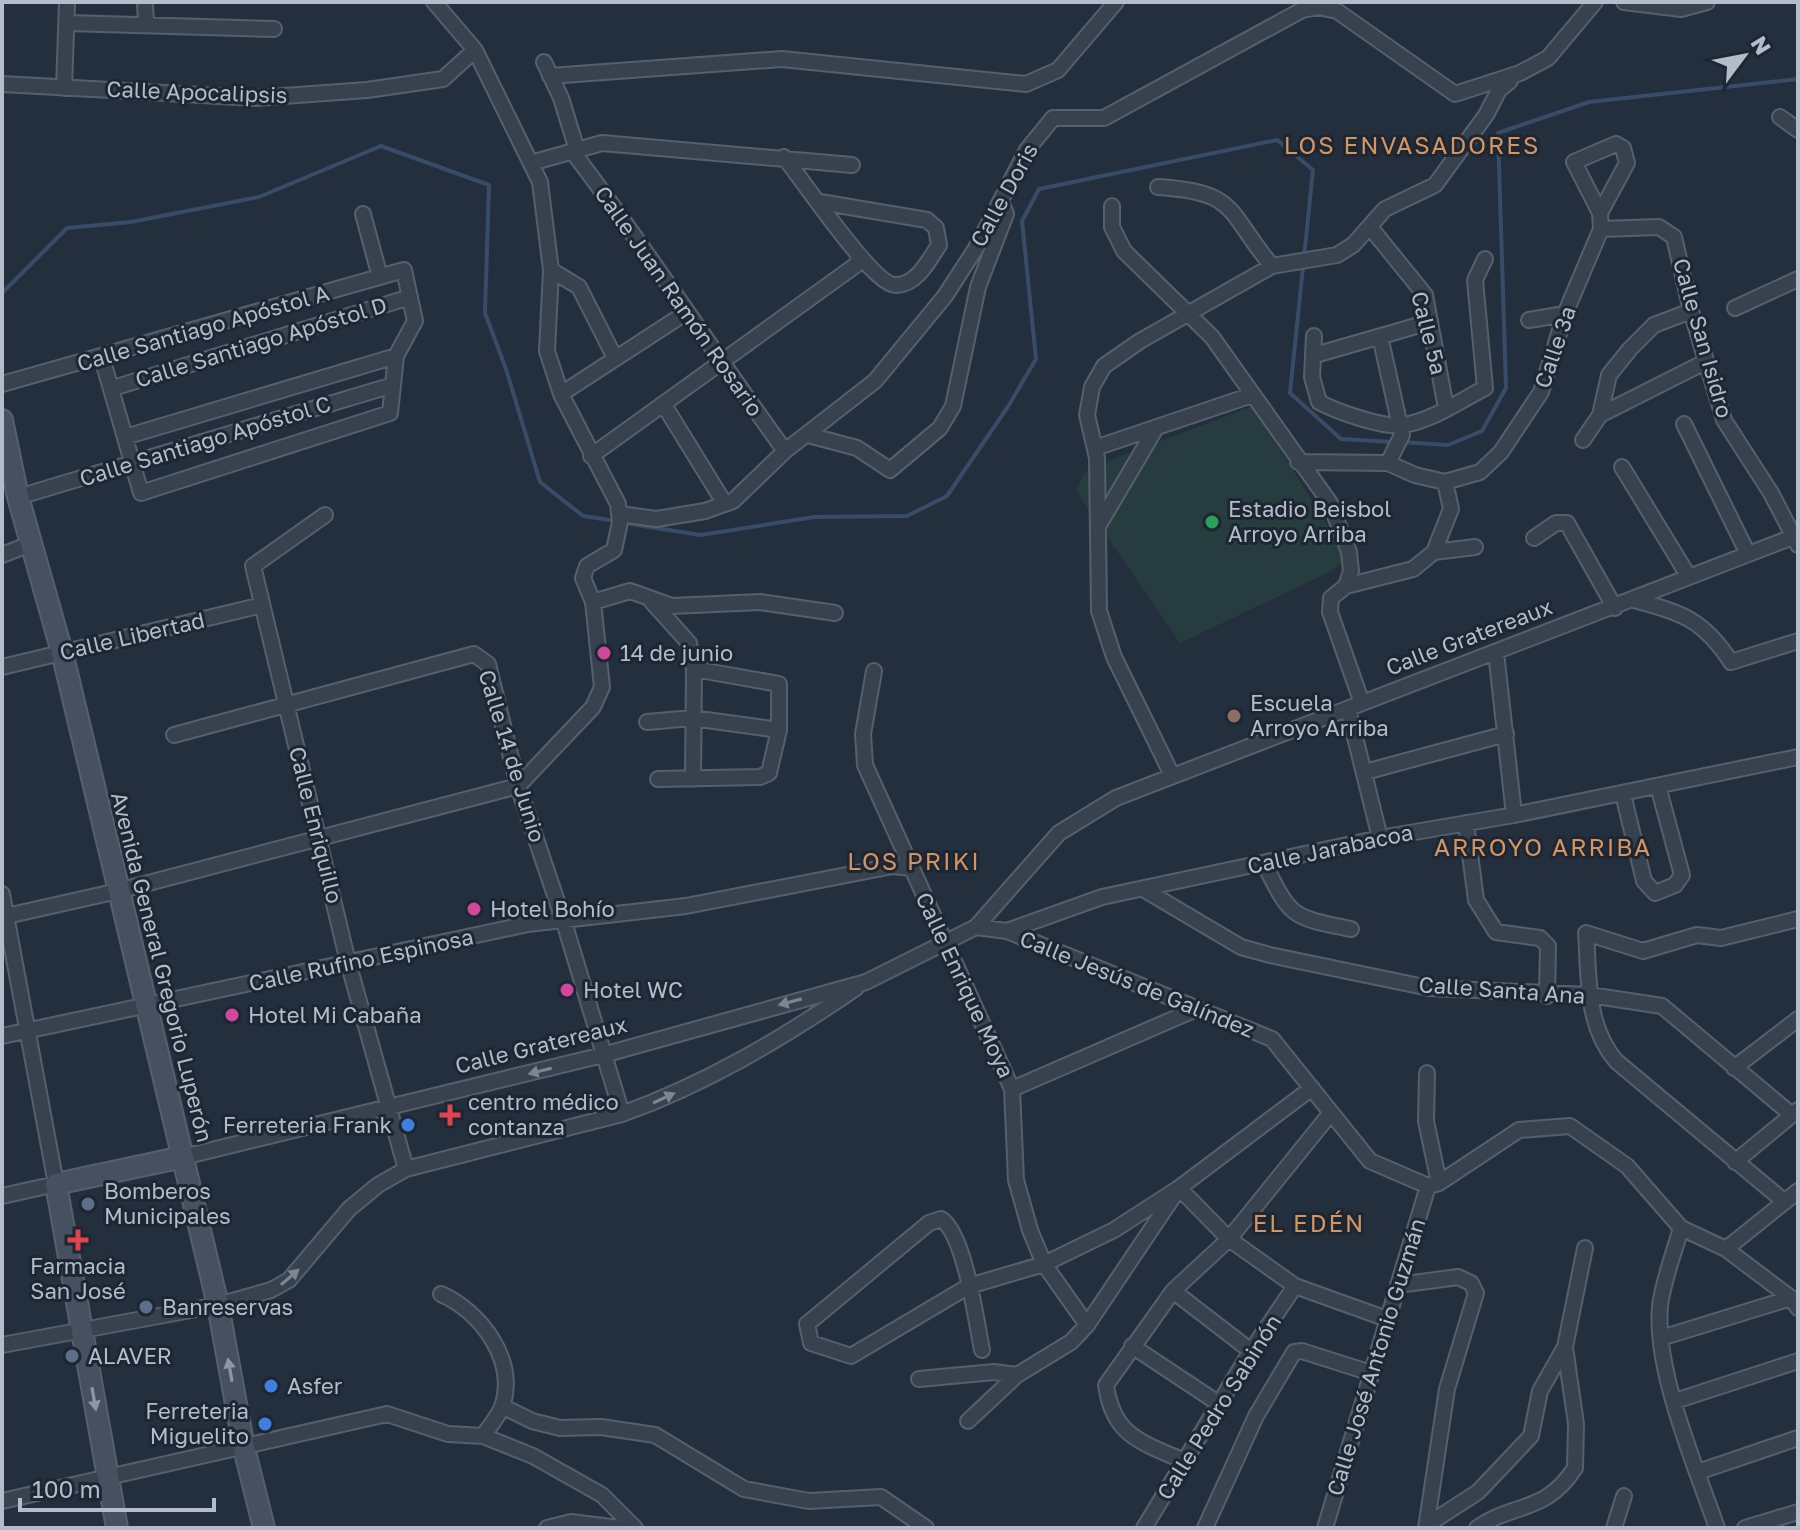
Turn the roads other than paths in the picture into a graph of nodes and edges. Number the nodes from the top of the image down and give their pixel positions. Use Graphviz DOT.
graph roads {
  1 [pos="67,2"];
  2 [pos="145,2"];
  3 [pos="434,2"];
  4 [pos="1116,2"];
  5 [pos="1595,2"];
  6 [pos="1624,2"];
  7 [pos="1707,2"];
  8 [pos="67,23"];
  9 [pos="146,25"];
  10 [pos="274,29"];
  11 [pos="475,50"];
  12 [pos="544,62"];
  13 [pos="1520,73"];
  14 [pos="550,76"];
  15 [pos="2,84"];
  16 [pos="64,88"];
  17 [pos="575,150"];
  18 [pos="784,157"];
  19 [pos="531,163"];
  20 [pos="852,165"];
  21 [pos="1158,187"];
  22 [pos="820,202"];
  23 [pos="1001,202"];
  24 [pos="1112,206"];
  25 [pos="1600,213"];
  26 [pos="363,214"];
  27 [pos="1370,227"];
  28 [pos="1601,229"];
  29 [pos="858,259"];
  30 [pos="1485,259"];
  31 [pos="1272,266"];
  32 [pos="551,270"];
  33 [pos="380,277"];
  34 [pos="1798,279"];
  35 [pos="410,297"];
  36 [pos="1735,308"];
  37 [pos="1691,311"];
  38 [pos="687,312"];
  39 [pos="1187,313"];
  40 [pos="1565,314"];
  41 [pos="1529,320"];
  42 [pos="1430,322"];
  43 [pos="1314,336"];
  44 [pos="1380,336"];
  45 [pos="1315,355"];
  46 [pos="396,356"];
  47 [pos="102,358"];
  48 [pos="615,358"];
  49 [pos="1705,362"];
  50 [pos="722,364"];
  51 [pos="2,384"];
  52 [pos="393,385"];
  53 [pos="113,388"];
  54 [pos="561,394"];
  55 [pos="1252,395"];
  56 [pos="664,405"];
  57 [pos="1446,408"];
  58 [pos="1600,415"];
  59 [pos="2,420"];
  60 [pos="1684,424"];
  61 [pos="1401,426"];
  62 [pos="1156,428"];
  63 [pos="808,435"];
  64 [pos="125,437"];
  65 [pos="1583,440"];
  66 [pos="1095,448"];
  67 [pos="785,451"];
  68 [pos="591,456"];
  69 [pos="1298,462"];
  70 [pos="132,463"];
  71 [pos="1388,463"];
  72 [pos="1622,467"];
  73 [pos="1445,482"];
  74 [pos="18,497"];
  75 [pos="725,504"];
  76 [pos="620,514"];
  77 [pos="325,515"];
  78 [pos="1097,527"];
  79 [pos="1534,538"];
  80 [pos="1797,539"];
  81 [pos="30,544"];
  82 [pos="1475,547"];
  83 [pos="1434,552"];
  84 [pos="1748,554"];
  85 [pos="2,555"];
  86 [pos="1689,577"];
  87 [pos="1346,586"];
  88 [pos="644,595"];
  89 [pos="1634,600"];
  90 [pos="593,602"];
  91 [pos="262,605"];
  92 [pos="1615,608"];
  93 [pos="835,613"];
  94 [pos="1798,641"];
  95 [pos="62,652"];
  96 [pos="1496,652"];
  97 [pos="2,667"];
  98 [pos="694,669"];
  99 [pos="874,671"];
  100 [pos="286,702"];
  101 [pos="1355,706"];
  102 [pos="692,718"];
  103 [pos="647,722"];
  104 [pos="779,730"];
  105 [pos="1506,734"];
  106 [pos="174,735"];
  107 [pos="1798,757"];
  108 [pos="1365,772"];
  109 [pos="1172,775"];
  110 [pos="658,779"];
  111 [pos="693,779"];
  112 [pos="518,786"];
  113 [pos="1658,786"];
  114 [pos="1623,794"];
  115 [pos="1514,815"];
  116 [pos="1466,823"];
  117 [pos="320,837"];
  118 [pos="1380,838"];
  119 [pos="1264,863"];
  120 [pos="911,868"];
  121 [pos="1143,889"];
  122 [pos="118,891"];
  123 [pos="2,894"];
  124 [pos="4,916"];
  125 [pos="1798,919"];
  126 [pos="564,922"];
  127 [pos="976,927"];
  128 [pos="1351,929"];
  129 [pos="1007,931"];
  130 [pos="946,942"];
  131 [pos="348,962"];
  132 [pos="866,982"];
  133 [pos="1590,995"];
  134 [pos="1547,996"];
  135 [pos="147,1007"];
  136 [pos="1194,1010"];
  137 [pos="1798,1019"];
  138 [pos="28,1031"];
  139 [pos="2,1036"];
  140 [pos="603,1055"];
  141 [pos="1734,1068"];
  142 [pos="1427,1073"];
  143 [pos="1312,1088"];
  144 [pos="1012,1089"];
  145 [pos="390,1108"];
  146 [pos="1795,1112"];
  147 [pos="622,1114"];
  148 [pos="1330,1114"];
  149 [pos="183,1157"];
  150 [pos="1735,1162"];
  151 [pos="406,1169"];
  152 [pos="56,1184"];
  153 [pos="1433,1184"];
  154 [pos="1179,1188"];
  155 [pos="1798,1191"];
  156 [pos="2,1196"];
  157 [pos="1785,1202"];
  158 [pos="1681,1228"];
  159 [pos="1229,1239"];
  160 [pos="1585,1248"];
  161 [pos="1726,1249"];
  162 [pos="1044,1264"];
  163 [pos="1398,1285"];
  164 [pos="969,1286"];
  165 [pos="1295,1286"];
  166 [pos="1173,1291"];
  167 [pos="441,1294"];
  168 [pos="1794,1303"];
  169 [pos="218,1305"];
  170 [pos="1387,1319"];
  171 [pos="1087,1325"];
  172 [pos="82,1330"];
  173 [pos="1661,1338"];
  174 [pos="2,1345"];
  175 [pos="1132,1346"];
  176 [pos="1565,1347"];
  177 [pos="982,1350"];
  178 [pos="1251,1351"];
  179 [pos="1798,1361"];
  180 [pos="1371,1373"];
  181 [pos="1017,1375"];
  182 [pos="919,1379"];
  183 [pos="1675,1401"];
  184 [pos="1218,1403"];
  185 [pos="502,1406"];
  186 [pos="968,1421"];
  187 [pos="483,1436"];
  188 [pos="1798,1438"];
  189 [pos="244,1448"];
  190 [pos="1184,1461"];
  191 [pos="1698,1472"];
  192 [pos="108,1479"];
  193 [pos="1624,1496"];
  194 [pos="2,1501"];
  195 [pos="1798,1512"];
  196 [pos="1426,1526"];
  197 [pos="117,1528"];
  198 [pos="264,1528"];
  199 [pos="547,1528"];
  200 [pos="619,1528"];
  201 [pos="635,1528"];
  202 [pos="926,1528"];
  203 [pos="1146,1528"];
  204 [pos="1205,1528"];
  205 [pos="1325,1528"];
  206 [pos="1477,1528"];
  207 [pos="1614,1528"];
  208 [pos="1717,1528"];
  209 [pos="1745,1528"];
  1 -- 8 [label="street"];
  2 -- 9 [label="street"];
  3 -- 11 [label="street"];
  4 -- 14 [label="street"];
  5 -- 13 [label="street, Calle Doris"];
  6 -- 7 [label="street"];
  8 -- 9 [label="street"];
  8 -- 16 [label="street"];
  9 -- 10 [label="street"];
  11 -- 16 [label="street, Calle Apocalipsis"];
  11 -- 19 [label="street"];
  12 -- 14 [label="street, Calle Juan Ramón Rosario"];
  13 -- 23 [label="street, Calle Doris"];
  13 -- 27 [label="street"];
  14 -- 17 [label="street, Calle Juan Ramón Rosario"];
  15 -- 16 [label="street, Calle Apocalipsis"];
  17 -- 18 [label="street"];
  17 -- 19 [label="street"];
  17 -- 38 [label="street, Calle Juan Ramón Rosario"];
  18 -- 20 [label="street"];
  18 -- 22 [label="street"];
  19 -- 32 [label="street"];
  21 -- 31 [label="street"];
  22 -- 29 [label="street"];
  22 -- 29 [label="street"];
  23 -- 63 [label="street, Calle Doris"];
  23 -- 63 [label="street"];
  24 -- 39 [label="street"];
  25 -- 25 [label="street"];
  25 -- 28 [label="street, Calle 3ª"];
  26 -- 33 [label="street"];
  27 -- 31 [label="street"];
  27 -- 42 [label="street, Calle 5ª"];
  28 -- 37 [label="street, Calle San Isidro"];
  28 -- 40 [label="street, Calle 3ª"];
  29 -- 50 [label="street"];
  30 -- 57 [label="street"];
  31 -- 39 [label="street"];
  32 -- 48 [label="street"];
  32 -- 54 [label="street"];
  33 -- 35 [label="street, Calle Santiago Apóstol A"];
  33 -- 47 [label="street, Calle Santiago Apóstol A"];
  34 -- 36 [label="street"];
  35 -- 46 [label="street"];
  35 -- 53 [label="street, Calle Santiago Apóstol D"];
  37 -- 49 [label="street, Calle San Isidro"];
  37 -- 58 [label="street"];
  38 -- 48 [label="street"];
  38 -- 50 [label="street, Calle Juan Ramón Rosario"];
  39 -- 55 [label="street"];
  39 -- 66 [label="street"];
  40 -- 41 [label="street"];
  40 -- 73 [label="street, Calle 3ª"];
  42 -- 44 [label="street"];
  42 -- 57 [label="street, Calle 5ª"];
  43 -- 45 [label="street"];
  44 -- 45 [label="street"];
  44 -- 61 [label="street"];
  45 -- 61 [label="street"];
  46 -- 52 [label="street"];
  46 -- 64 [label="street"];
  47 -- 51 [label="street, Calle Santiago Apóstol A"];
  47 -- 53 [label="street"];
  48 -- 54 [label="street"];
  49 -- 58 [label="street"];
  49 -- 80 [label="street, Calle San Isidro"];
  50 -- 56 [label="street"];
  50 -- 67 [label="street, Calle Juan Ramón Rosario"];
  52 -- 70 [label="street, Calle Santiago Apóstol C"];
  52 -- 70 [label="street"];
  53 -- 64 [label="street"];
  54 -- 68 [label="street"];
  55 -- 62 [label="street"];
  55 -- 69 [label="street"];
  56 -- 68 [label="street"];
  56 -- 75 [label="street"];
  57 -- 61 [label="street"];
  58 -- 65 [label="street"];
  59 -- 74 [label="main road, Avenida General Gregorio Luperón"];
  60 -- 84 [label="street"];
  61 -- 71 [label="street"];
  62 -- 66 [label="street"];
  62 -- 78 [label="street"];
  63 -- 67 [label="street, Calle Doris"];
  64 -- 70 [label="street"];
  66 -- 78 [label="street"];
  67 -- 75 [label="street, Calle Doris"];
  68 -- 76 [label="street"];
  69 -- 71 [label="street"];
  69 -- 87 [label="street"];
  70 -- 74 [label="street, Calle Santiago Apóstol C"];
  71 -- 73 [label="street"];
  72 -- 86 [label="street"];
  73 -- 83 [label="street"];
  74 -- 81 [label="main road, Avenida General Gregorio Luperón"];
  75 -- 76 [label="street, Calle Doris"];
  76 -- 90 [label="street"];
  77 -- 91 [label="street, Calle Enriquillo"];
  78 -- 109 [label="street"];
  79 -- 92 [label="street"];
  80 -- 84 [label="street, Calle Gratereaux"];
  81 -- 85 [label="street"];
  81 -- 95 [label="main road, Avenida General Gregorio Luperón"];
  82 -- 83 [label="street"];
  83 -- 87 [label="street"];
  84 -- 86 [label="street, Calle Gratereaux"];
  86 -- 89 [label="street, Calle Gratereaux"];
  87 -- 101 [label="street"];
  88 -- 90 [label="street"];
  88 -- 93 [label="street"];
  88 -- 98 [label="street"];
  89 -- 92 [label="street, Calle Gratereaux"];
  89 -- 94 [label="street"];
  90 -- 112 [label="street"];
  91 -- 95 [label="street, Calle Libertad"];
  91 -- 100 [label="street, Calle Enriquillo"];
  92 -- 96 [label="street, Calle Gratereaux"];
  95 -- 97 [label="street, Calle Libertad"];
  95 -- 122 [label="main road, Avenida General Gregorio Luperón"];
  96 -- 101 [label="street, Calle Gratereaux"];
  96 -- 105 [label="street"];
  98 -- 102 [label="street"];
  98 -- 104 [label="street"];
  99 -- 120 [label="street, Calle Enrique Moya"];
  100 -- 106 [label="street, Calle 14 de Junio"];
  100 -- 112 [label="street, Calle 14 de Junio"];
  100 -- 117 [label="street, Calle Enriquillo"];
  101 -- 108 [label="street"];
  101 -- 109 [label="street, Calle Gratereaux"];
  102 -- 103 [label="street"];
  102 -- 104 [label="street"];
  102 -- 111 [label="street"];
  104 -- 111 [label="street"];
  105 -- 108 [label="street"];
  105 -- 115 [label="street"];
  107 -- 113 [label="street, Calle Jarabacoa"];
  108 -- 118 [label="street"];
  109 -- 127 [label="street, Calle Gratereaux"];
  110 -- 111 [label="street"];
  112 -- 117 [label="street"];
  112 -- 126 [label="street, Calle 14 de Junio"];
  113 -- 114 [label="street, Calle Jarabacoa"];
  113 -- 114 [label="street"];
  114 -- 115 [label="street, Calle Jarabacoa"];
  115 -- 116 [label="street, Calle Jarabacoa"];
  116 -- 118 [label="street, Calle Jarabacoa"];
  116 -- 134 [label="street"];
  117 -- 122 [label="street"];
  117 -- 131 [label="street, Calle Enriquillo"];
  118 -- 119 [label="street, Calle Jarabacoa"];
  119 -- 121 [label="street, Calle Jarabacoa"];
  119 -- 128 [label="street"];
  120 -- 126 [label="street, Calle Rufino Espinosa"];
  120 -- 130 [label="street, Calle Enrique Moya"];
  121 -- 129 [label="street, Calle Jarabacoa"];
  121 -- 134 [label="street, Calle Santa Ana"];
  122 -- 124 [label="street"];
  122 -- 135 [label="main road, Avenida General Gregorio Luperón"];
  123 -- 124 [label="street"];
  124 -- 138 [label="street"];
  125 -- 133 [label="street"];
  126 -- 131 [label="street, Calle Rufino Espinosa"];
  126 -- 140 [label="street, Calle 14 de Junio"];
  127 -- 129 [label="street, Calle Jesús de Galíndez"];
  127 -- 130 [label="street, Calle Gratereaux"];
  129 -- 136 [label="street, Calle Jesús de Galíndez"];
  130 -- 132 [label="street, Calle Gratereaux"];
  130 -- 144 [label="street, Calle Enrique Moya"];
  131 -- 135 [label="street, Calle Rufino Espinosa"];
  131 -- 145 [label="street, Calle Enriquillo"];
  132 -- 140 [label="street, Calle Gratereaux, one-way"];
  147 -- 132 [label="street, one-way"];
  133 -- 134 [label="street, Calle Santa Ana"];
  133 -- 141 [label="street, Calle Santa Ana"];
  133 -- 150 [label="street"];
  135 -- 138 [label="street, Calle Rufino Espinosa"];
  135 -- 149 [label="main road, Avenida General Gregorio Luperón"];
  136 -- 143 [label="street, Calle Jesús de Galíndez"];
  136 -- 144 [label="street"];
  137 -- 141 [label="street"];
  138 -- 139 [label="street, Calle Rufino Espinosa"];
  138 -- 152 [label="street"];
  140 -- 145 [label="street, Calle Gratereaux, one-way"];
  140 -- 147 [label="street, Calle 14 de Junio"];
  141 -- 146 [label="street, Calle Santa Ana"];
  142 -- 153 [label="street"];
  143 -- 148 [label="street, Calle Jesús de Galíndez"];
  143 -- 154 [label="street"];
  144 -- 162 [label="street, Calle Enrique Moya"];
  145 -- 149 [label="street, Calle Gratereaux"];
  145 -- 151 [label="street, Calle Enriquillo"];
  146 -- 150 [label="street"];
  147 -- 151 [label="street"];
  148 -- 153 [label="street, Calle Jesús de Galíndez"];
  148 -- 159 [label="street"];
  149 -- 152 [label="main road, Calle Gratereaux"];
  149 -- 169 [label="main road, Avenida General Gregorio Luperón"];
  150 -- 157 [label="street"];
  169 -- 151 [label="street, one-way"];
  152 -- 156 [label="street, Calle Gratereaux"];
  152 -- 172 [label="main road"];
  153 -- 158 [label="street"];
  153 -- 163 [label="street, Calle José Antonio Guzmán"];
  154 -- 159 [label="street"];
  154 -- 162 [label="street"];
  154 -- 171 [label="street"];
  155 -- 157 [label="street"];
  157 -- 161 [label="street"];
  158 -- 161 [label="street"];
  158 -- 173 [label="street"];
  159 -- 165 [label="street"];
  159 -- 166 [label="street"];
  160 -- 176 [label="street"];
  161 -- 168 [label="street"];
  162 -- 164 [label="street"];
  162 -- 171 [label="street, Calle Enrique Moya"];
  163 -- 170 [label="street, Calle José Antonio Guzmán"];
  163 -- 196 [label="street"];
  164 -- 164 [label="street"];
  164 -- 177 [label="street"];
  165 -- 170 [label="street"];
  165 -- 178 [label="street, Calle Pedro Sabinón"];
  166 -- 175 [label="street"];
  166 -- 178 [label="street"];
  167 -- 185 [label="street"];
  168 -- 173 [label="street"];
  169 -- 172 [label="street"];
  189 -- 169 [label="main road, Avenida General Gregorio Luperón, one-way"];
  170 -- 180 [label="street, Calle José Antonio Guzmán"];
  171 -- 181 [label="street"];
  172 -- 174 [label="street"];
  172 -- 192 [label="main road, one-way"];
  173 -- 183 [label="street"];
  175 -- 184 [label="street"];
  175 -- 190 [label="street"];
  176 -- 196 [label="street"];
  176 -- 206 [label="street"];
  178 -- 184 [label="street, Calle Pedro Sabinón"];
  179 -- 183 [label="street"];
  180 -- 204 [label="street"];
  180 -- 205 [label="street, Calle José Antonio Guzmán"];
  181 -- 182 [label="street"];
  181 -- 186 [label="street"];
  183 -- 191 [label="street"];
  184 -- 190 [label="street, Calle Pedro Sabinón"];
  185 -- 187 [label="street"];
  185 -- 202 [label="street"];
  187 -- 189 [label="street"];
  187 -- 201 [label="street"];
  188 -- 191 [label="street"];
  189 -- 192 [label="street"];
  189 -- 198 [label="main road, Avenida General Gregorio Luperón"];
  190 -- 203 [label="street, Calle Pedro Sabinón"];
  191 -- 208 [label="street"];
  192 -- 194 [label="street"];
  192 -- 197 [label="main road"];
  193 -- 207 [label="street"];
  195 -- 209 [label="street"];
  199 -- 200 [label="street"];
}
